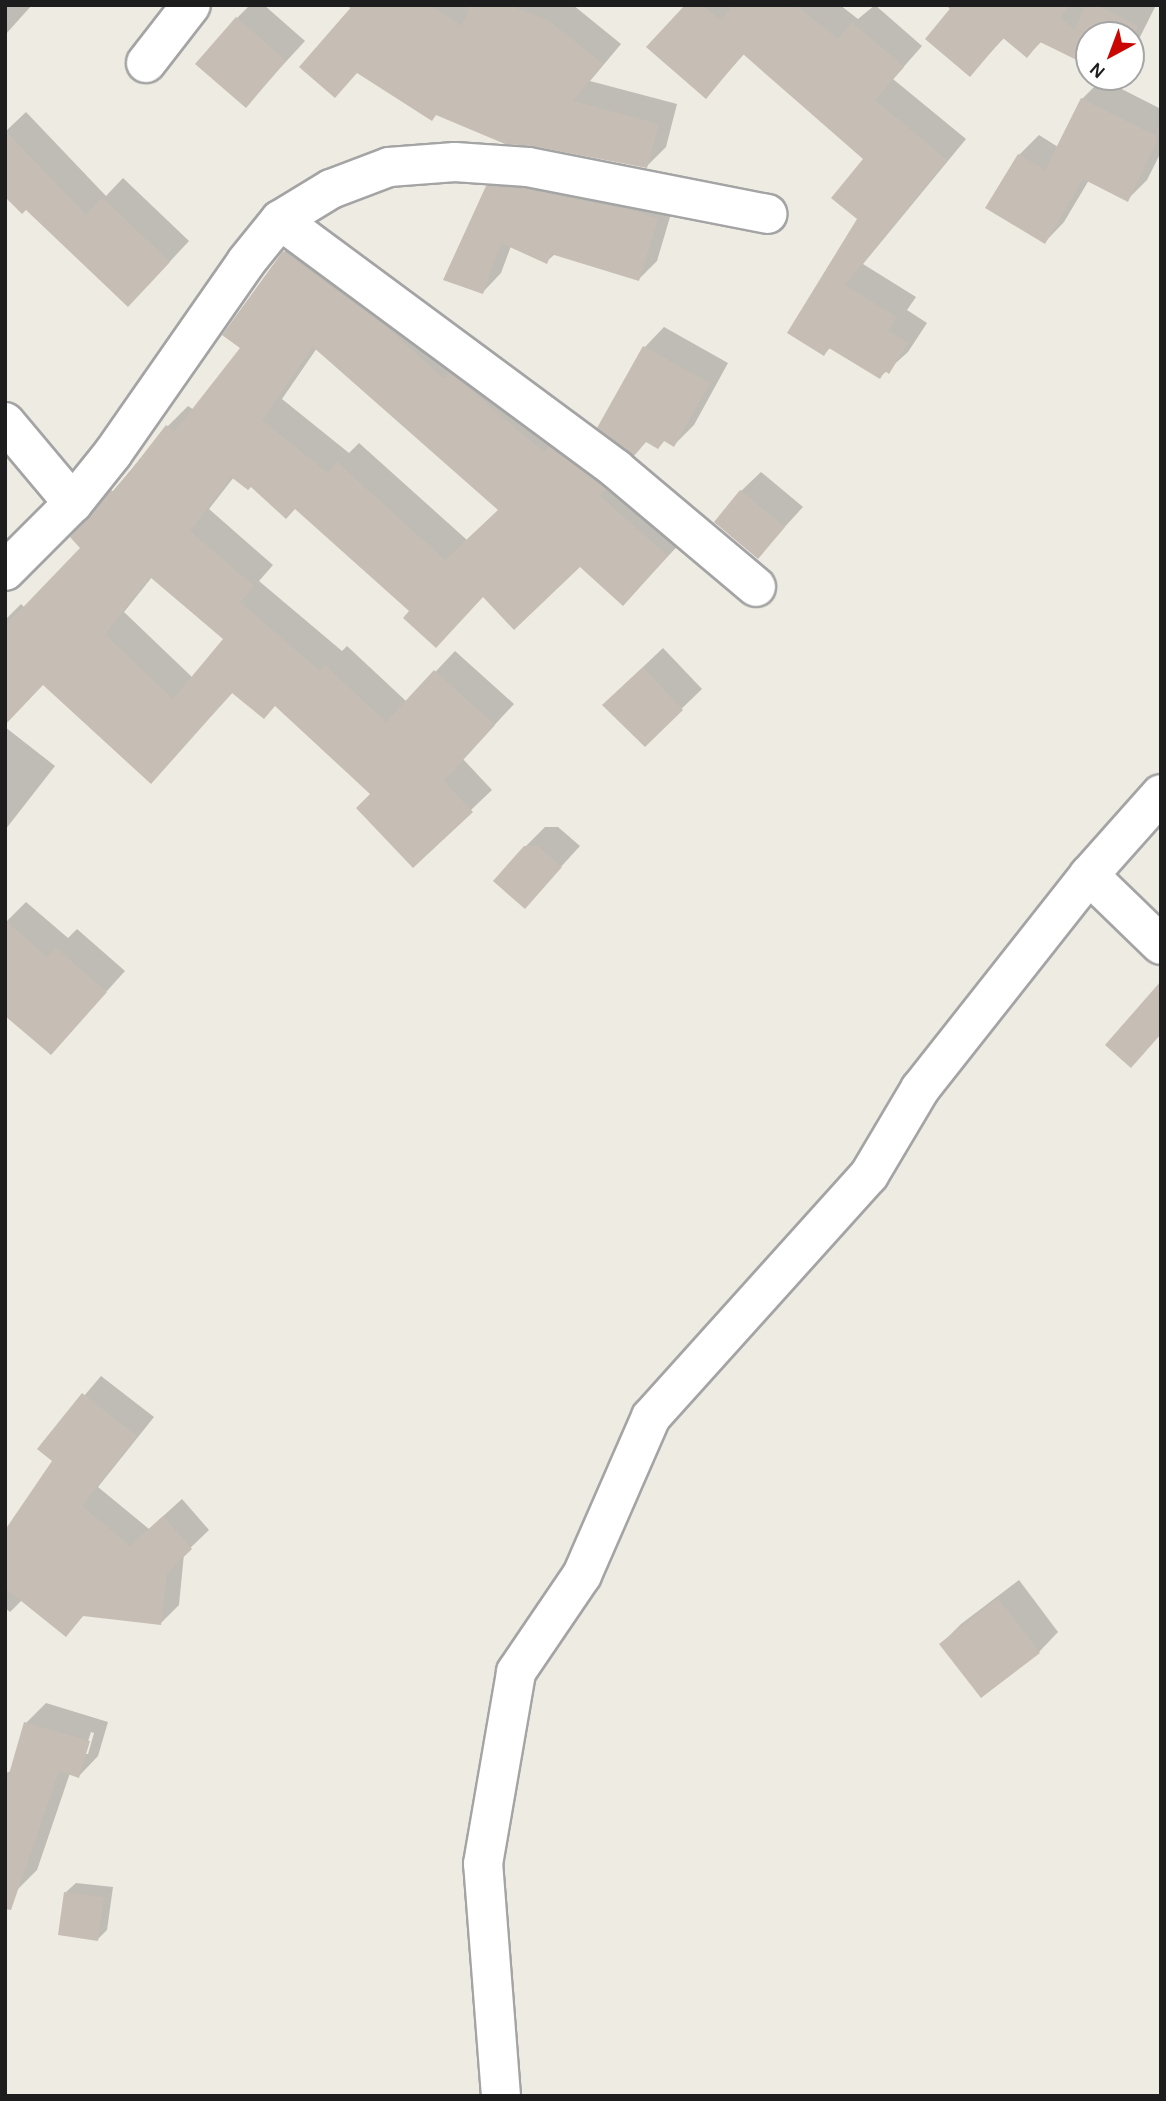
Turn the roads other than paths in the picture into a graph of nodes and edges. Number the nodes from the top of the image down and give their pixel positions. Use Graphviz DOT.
graph roads {
  1 [pos="191,5"];
  2 [pos="146,63"];
  3 [pos="767,214"];
  4 [pos="280,220"];
  5 [pos="5,422"];
  6 [pos="73,503"];
  7 [pos="5,571"];
  8 [pos="756,587"];
  9 [pos="1161,794"];
  10 [pos="1089,875"];
  11 [pos="1161,945"];
  12 [pos="501,2096"];
  1 -- 2 [label="street"];
  3 -- 4 [label="street"];
  4 -- 6 [label="street"];
  4 -- 8 [label="street"];
  5 -- 6 [label="street"];
  6 -- 7 [label="street"];
  9 -- 10 [label="street"];
  10 -- 11 [label="street"];
  10 -- 12 [label="street"];
}
